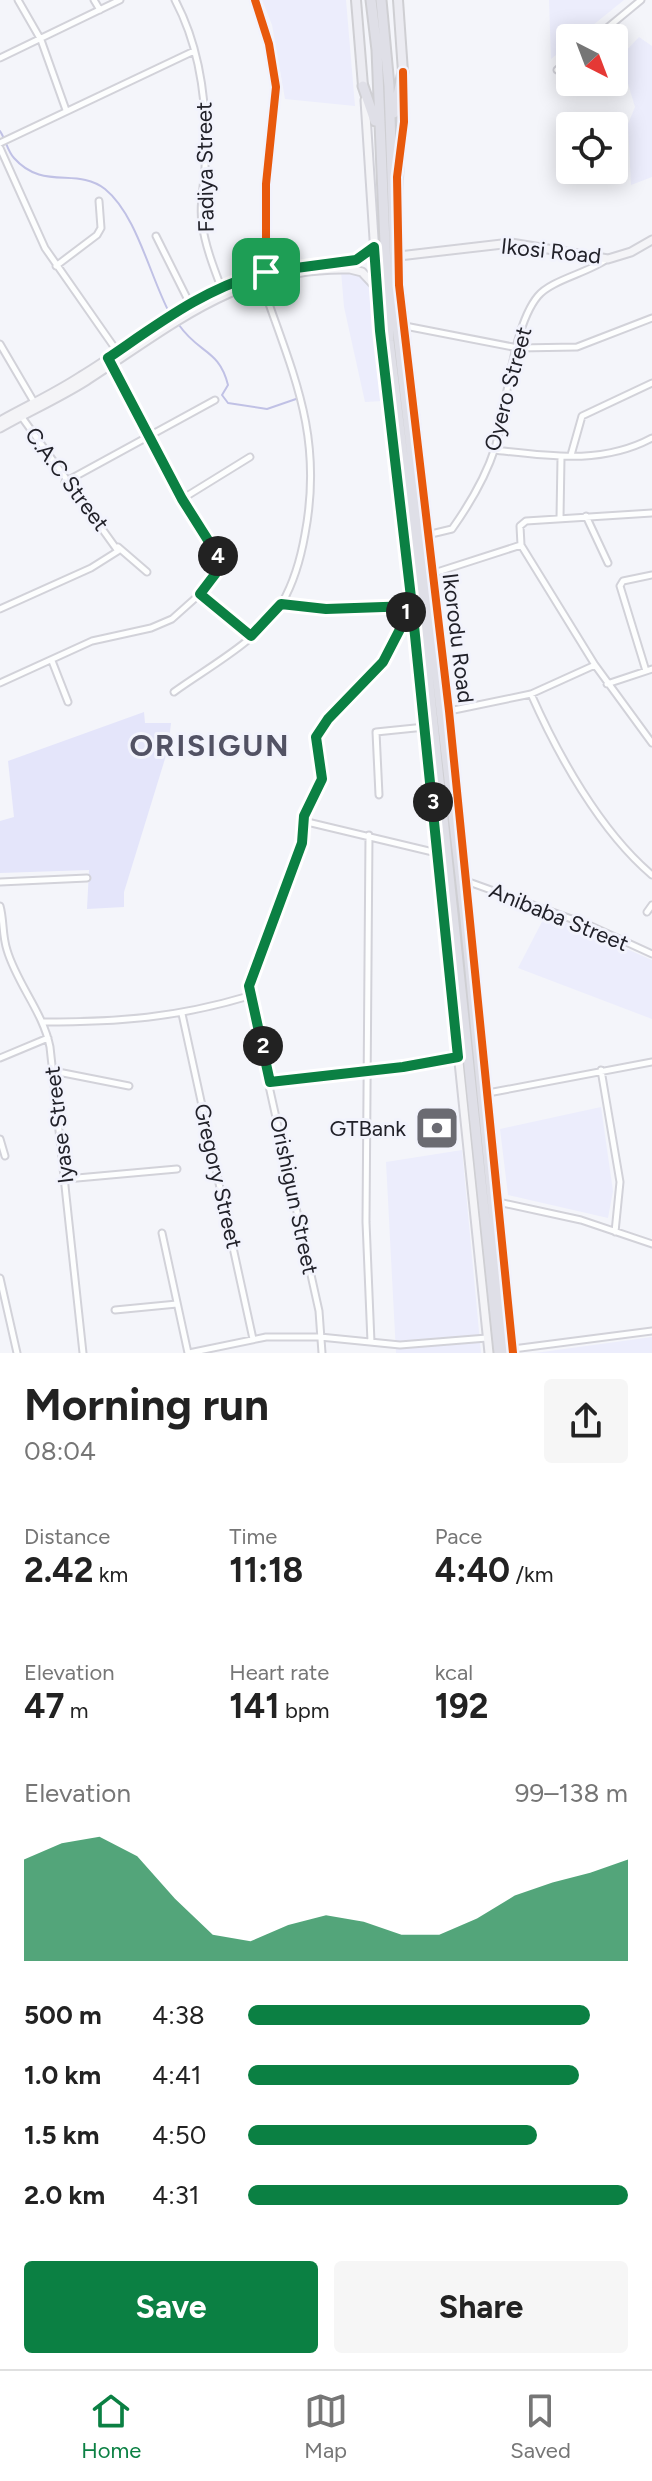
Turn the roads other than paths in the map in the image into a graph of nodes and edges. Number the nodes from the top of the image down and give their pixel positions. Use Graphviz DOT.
graph roads {
  1 [pos="18,0"];
  2 [pos="94,0"];
  3 [pos="120,0"];
  4 [pos="175,0"];
  5 [pos="255,0"];
  6 [pos="356,0"];
  7 [pos="371,0"];
  8 [pos="381,0"];
  9 [pos="398,0"];
  10 [pos="641,0"];
  11 [pos="100,10"];
  12 [pos="612,24"];
  13 [pos="41,40"];
  14 [pos="194,51"];
  15 [pos="0,58"];
  16 [pos="403,72"];
  17 [pos="363,86"];
  18 [pos="66,110"];
  19 [pos="391,128"];
  20 [pos="379,132"];
  21 [pos="0,146"];
  22 [pos="99,201"];
  23 [pos="156,236"];
  24 [pos="652,240"];
  25 [pos="378,246"];
  26 [pos="399,256"];
  27 [pos="375,259"];
  28 [pos="608,259"];
  29 [pos="56,266"];
  30 [pos="266,272"];
  31 [pos="260,280"];
  32 [pos="221,287"];
  33 [pos="377,288"];
  34 [pos="190,304"];
  35 [pos="175,316"];
  36 [pos="652,318"];
  37 [pos="403,326"];
  38 [pos="0,344"];
  39 [pos="518,348"];
  40 [pos="120,354"];
  41 [pos="110,361"];
  42 [pos="652,383"];
  43 [pos="215,400"];
  44 [pos="34,402"];
  45 [pos="21,416"];
  46 [pos="0,421"];
  47 [pos="0,428"];
  48 [pos="149,437"];
  49 [pos="652,438"];
  50 [pos="494,450"];
  51 [pos="571,455"];
  52 [pos="250,457"];
  53 [pos="561,458"];
  54 [pos="65,482"];
  55 [pos="182,499"];
  56 [pos="652,513"];
  57 [pos="586,516"];
  58 [pos="560,518"];
  59 [pos="427,535"];
  60 [pos="521,545"];
  61 [pos="118,547"];
  62 [pos="608,563"];
  63 [pos="147,572"];
  64 [pos="431,574"];
  65 [pos="652,575"];
  66 [pos="200,594"];
  67 [pos="281,604"];
  68 [pos="410,606"];
  69 [pos="0,609"];
  70 [pos="251,636"];
  71 [pos="52,661"];
  72 [pos="595,665"];
  73 [pos="649,670"];
  74 [pos="0,683"];
  75 [pos="607,684"];
  76 [pos="174,692"];
  77 [pos="531,694"];
  78 [pos="68,702"];
  79 [pos="449,711"];
  80 [pos="425,727"];
  81 [pos="652,743"];
  82 [pos="379,795"];
  83 [pos="303,821"];
  84 [pos="369,835"];
  85 [pos="438,853"];
  86 [pos="652,875"];
  87 [pos="87,878"];
  88 [pos="466,881"];
  89 [pos="0,882"];
  90 [pos="652,905"];
  91 [pos="0,906"];
  92 [pos="647,912"];
  93 [pos="652,954"];
  94 [pos="249,996"];
  95 [pos="182,1014"];
  96 [pos="43,1022"];
  97 [pos="48,1038"];
  98 [pos="458,1057"];
  99 [pos="0,1058"];
  100 [pos="652,1062"];
  101 [pos="367,1070"];
  102 [pos="601,1070"];
  103 [pos="53,1071"];
  104 [pos="270,1082"];
  105 [pos="129,1086"];
  106 [pos="487,1099"];
  107 [pos="0,1139"];
  108 [pos="5,1156"];
  109 [pos="492,1163"];
  110 [pos="177,1169"];
  111 [pos="66,1179"];
  112 [pos="498,1202"];
  113 [pos="615,1232"];
  114 [pos="162,1233"];
  115 [pos="652,1244"];
  116 [pos="0,1278"];
  117 [pos="177,1304"];
  118 [pos="115,1310"];
  119 [pos="652,1331"];
  120 [pos="320,1337"];
  121 [pos="487,1338"];
  122 [pos="253,1339"];
  123 [pos="371,1342"];
  124 [pos="205,1352"];
  125 [pos="511,1352"];
  126 [pos="17,1353"];
  127 [pos="83,1353"];
  128 [pos="189,1353"];
  129 [pos="322,1353"];
  130 [pos="489,1353"];
  131 [pos="499,1353"];
  1 -- 13 [label="street"];
  2 -- 11 [label="street"];
  3 -- 11 [label="street"];
  4 -- 14 [label="street, Fadiya Street"];
  5 -- 30 [label="street"];
  6 -- 17 [label="main road, Ikorodu Road"];
  7 -- 20 [label="highway, Ikorodu Road"];
  8 -- 19 [label="highway, Ikorodu Road"];
  9 -- 16 [label="main road, Ikorodu Road"];
  10 -- 12 [label="street"];
  11 -- 13 [label="street"];
  13 -- 15 [label="street"];
  13 -- 18 [label="street"];
  14 -- 18 [label="street"];
  14 -- 32 [label="street, Fadiya Street"];
  16 -- 19 [label="highway"];
  16 -- 26 [label="street, Ikorodu Road"];
  17 -- 20 [label="highway"];
  17 -- 25 [label="street, Ikorodu Road"];
  18 -- 21 [label="street"];
  19 -- 106 [label="highway, Ikorodu Road"];
  20 -- 25 [label="highway, Ikorodu Road"];
  21 -- 29 [label="street"];
  22 -- 29 [label="street"];
  23 -- 34 [label="street"];
  24 -- 28 [label="street, Ikosi Road"];
  25 -- 27 [label="highway"];
  25 -- 30 [label="street"];
  25 -- 131 [label="highway, Ikorodu Road"];
  26 -- 28 [label="street, Ikosi Road"];
  26 -- 37 [label="street, Ikorodu Road"];
  27 -- 33 [label="street, Ikorodu Road"];
  28 -- 39 [label="street, Oyero Street"];
  29 -- 40 [label="street"];
  30 -- 32 [label="street"];
  31 -- 33 [label="street"];
  31 -- 35 [label="street"];
  31 -- 67 [label="street"];
  32 -- 34 [label="street"];
  33 -- 68 [label="street, Ikorodu Road"];
  34 -- 35 [label="street"];
  35 -- 40 [label="street"];
  36 -- 39 [label="street"];
  37 -- 39 [label="street"];
  37 -- 59 [label="street, Ikorodu Road"];
  38 -- 44 [label="street"];
  39 -- 50 [label="street, Oyero Street"];
  40 -- 41 [label="street"];
  41 -- 44 [label="street"];
  41 -- 45 [label="street"];
  41 -- 48 [label="street"];
  42 -- 51 [label="street"];
  43 -- 48 [label="street"];
  44 -- 46 [label="street"];
  45 -- 47 [label="street"];
  45 -- 54 [label="street, C.A.C Street"];
  48 -- 54 [label="street"];
  48 -- 55 [label="street"];
  49 -- 51 [label="street"];
  50 -- 53 [label="street"];
  50 -- 59 [label="street, Oyero Street"];
  51 -- 53 [label="street"];
  52 -- 55 [label="street"];
  53 -- 58 [label="street"];
  54 -- 61 [label="street, C.A.C Street"];
  55 -- 66 [label="street"];
  56 -- 57 [label="street"];
  57 -- 58 [label="street"];
  57 -- 62 [label="street"];
  58 -- 60 [label="street"];
  59 -- 64 [label="street, Ikorodu Road"];
  60 -- 64 [label="street"];
  60 -- 72 [label="street"];
  61 -- 63 [label="street"];
  61 -- 69 [label="street, C.A.C Street"];
  64 -- 79 [label="street, Ikorodu Road"];
  65 -- 73 [label="street"];
  66 -- 70 [label="street"];
  66 -- 71 [label="street"];
  67 -- 68 [label="street"];
  67 -- 70 [label="street"];
  68 -- 80 [label="street, Ikorodu Road"];
  68 -- 83 [label="street, Orishigun Street"];
  70 -- 76 [label="street"];
  71 -- 74 [label="street"];
  71 -- 78 [label="street"];
  72 -- 75 [label="street"];
  72 -- 77 [label="street"];
  73 -- 75 [label="street"];
  75 -- 81 [label="street"];
  77 -- 79 [label="street"];
  77 -- 86 [label="street"];
  79 -- 88 [label="street, Ikorodu Road"];
  80 -- 82 [label="street"];
  80 -- 85 [label="street, Ikorodu Road"];
  83 -- 84 [label="street"];
  83 -- 94 [label="street, Orishigun Street"];
  84 -- 85 [label="street"];
  84 -- 101 [label="street"];
  85 -- 98 [label="street, Ikorodu Road"];
  87 -- 89 [label="street"];
  88 -- 93 [label="street, Anibaba Street"];
  88 -- 106 [label="street, Ikorodu Road"];
  90 -- 92 [label="street"];
  91 -- 96 [label="street, Iyase Street"];
  94 -- 95 [label="street"];
  94 -- 104 [label="street, Orishigun Street"];
  95 -- 96 [label="street"];
  95 -- 122 [label="street, Gregory Street"];
  96 -- 97 [label="street, Iyase Street"];
  97 -- 99 [label="street"];
  97 -- 103 [label="street, Iyase Street"];
  98 -- 101 [label="street"];
  98 -- 121 [label="street, Ikorodu Road"];
  100 -- 102 [label="street"];
  101 -- 104 [label="street"];
  101 -- 123 [label="street"];
  102 -- 106 [label="street"];
  102 -- 113 [label="street"];
  103 -- 105 [label="street"];
  103 -- 111 [label="street, Iyase Street"];
  104 -- 120 [label="street, Orishigun Street"];
  106 -- 109 [label="highway, Ikorodu Road"];
  107 -- 108 [label="street"];
  109 -- 112 [label="street, Ikorodu Road"];
  109 -- 125 [label="highway, Ikorodu Road"];
  110 -- 111 [label="street"];
  111 -- 127 [label="street, Iyase Street"];
  112 -- 113 [label="street"];
  112 -- 125 [label="street, Ikorodu Road"];
  113 -- 115 [label="street"];
  114 -- 117 [label="street"];
  116 -- 126 [label="street"];
  117 -- 118 [label="street"];
  117 -- 128 [label="street"];
  119 -- 125 [label="street"];
  120 -- 122 [label="street"];
  120 -- 123 [label="street"];
  120 -- 129 [label="street, Orishigun Street"];
  121 -- 123 [label="street"];
  121 -- 130 [label="street, Ikorodu Road"];
  122 -- 124 [label="street"];
  124 -- 128 [label="street"];
}
